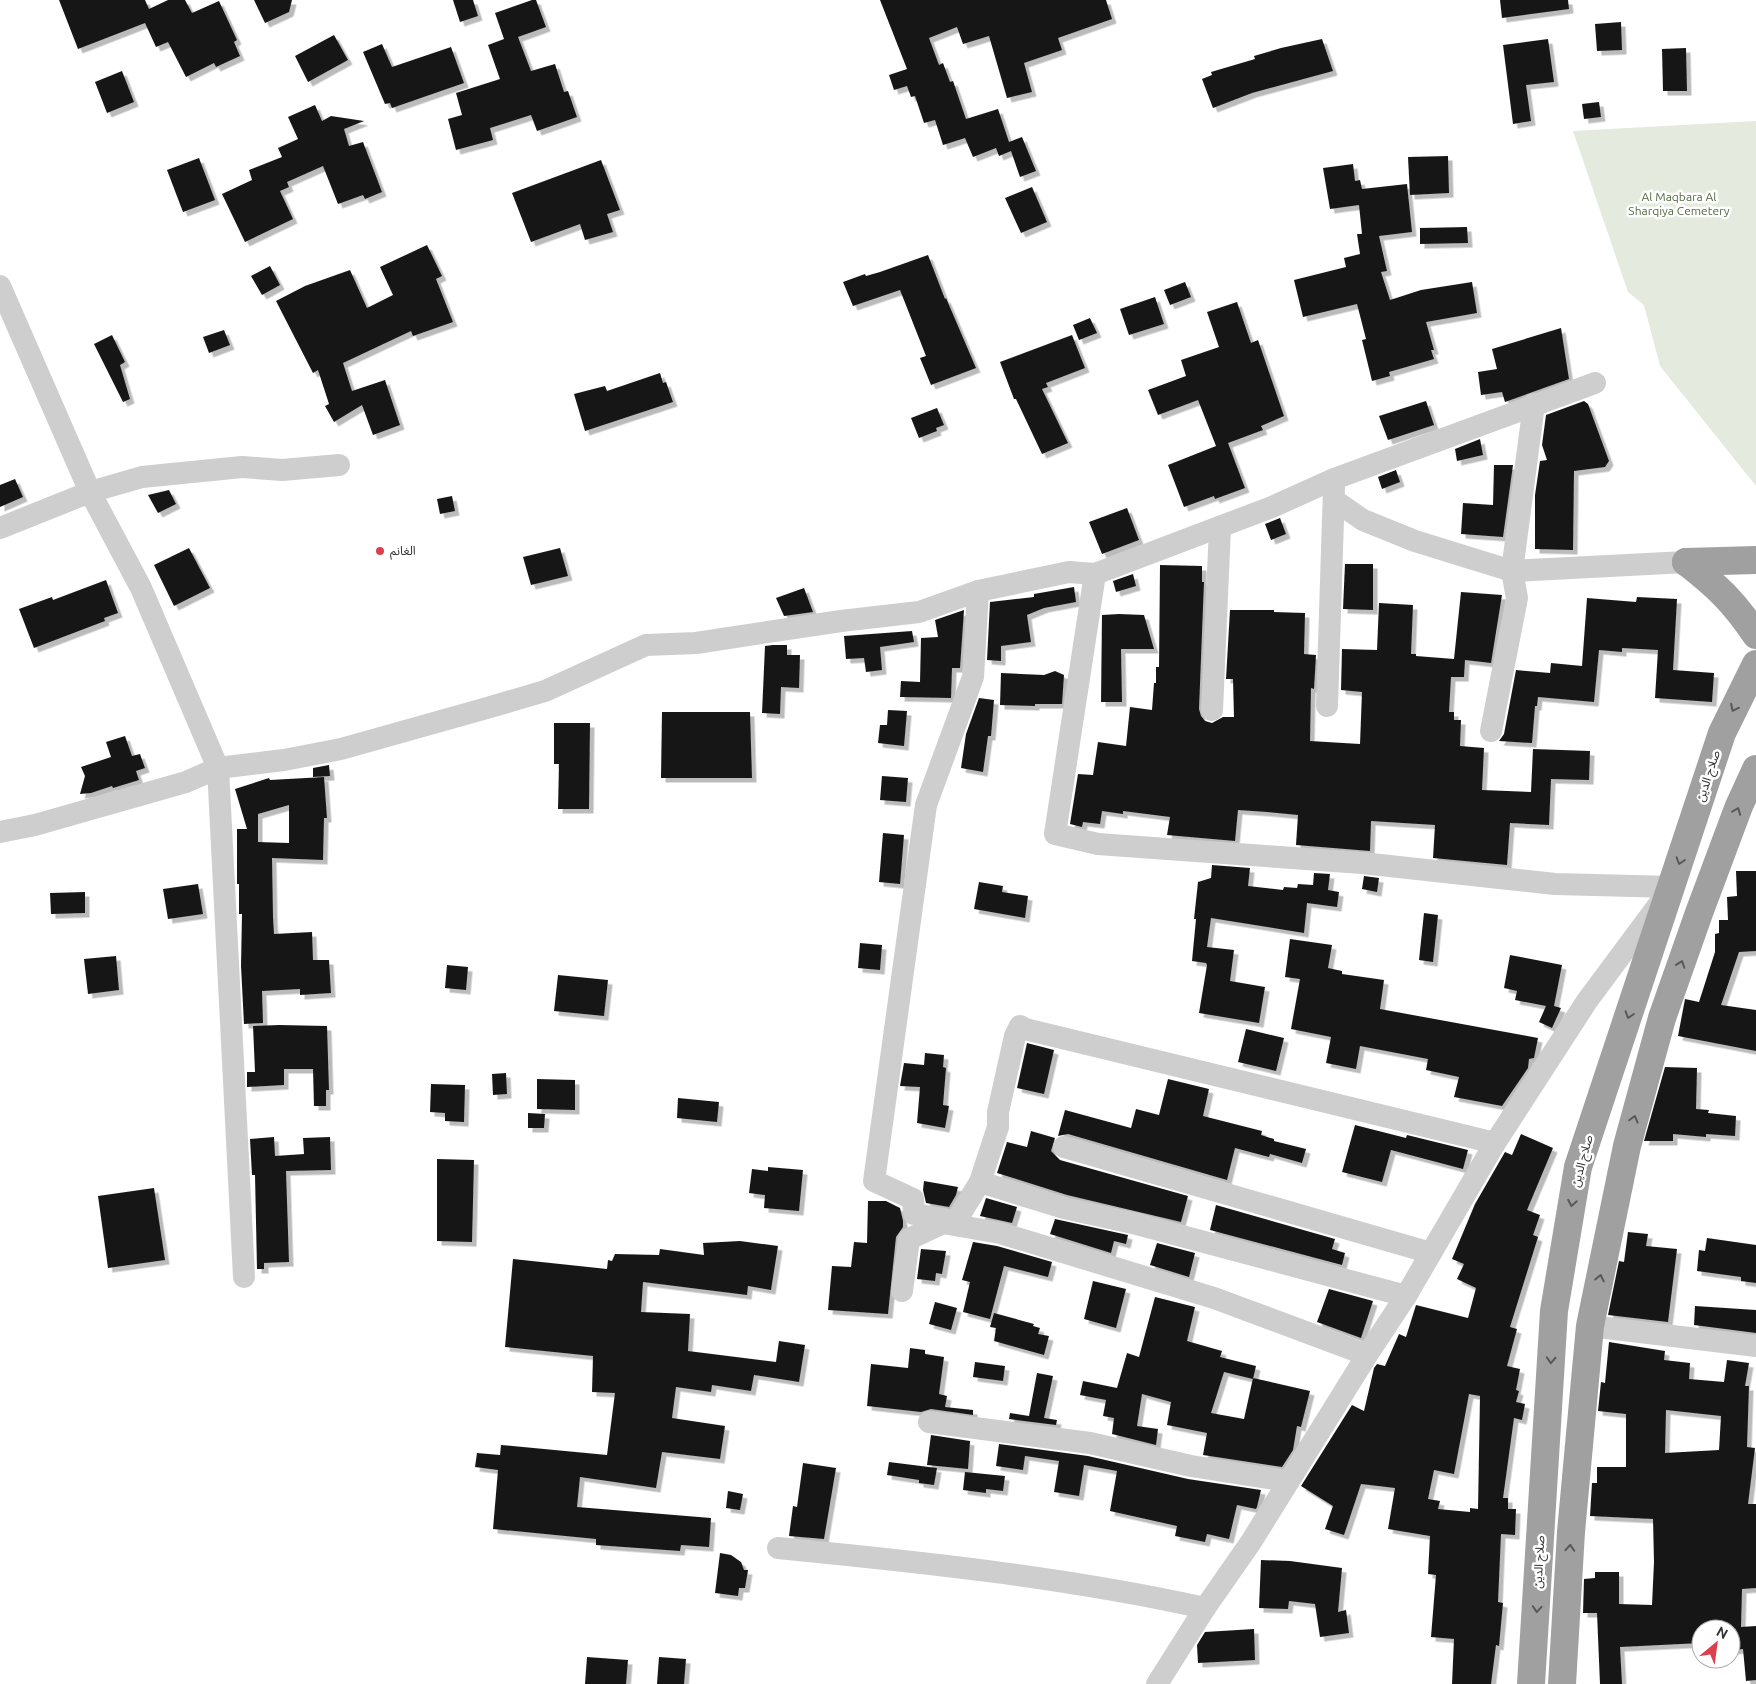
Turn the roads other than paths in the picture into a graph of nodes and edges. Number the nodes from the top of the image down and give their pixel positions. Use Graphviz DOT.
graph roads {
  1 [pos="0,286"];
  2 [pos="1595,383"];
  3 [pos="1534,404"];
  4 [pos="339,465"];
  5 [pos="1334,490"];
  6 [pos="90,492"];
  7 [pos="1220,527"];
  8 [pos="0,528"];
  9 [pos="1756,560"];
  10 [pos="1686,562"];
  11 [pos="1512,571"];
  12 [pos="1095,574"];
  13 [pos="978,591"];
  14 [pos="1756,635"];
  15 [pos="1756,664"];
  16 [pos="1327,706"];
  17 [pos="1212,710"];
  18 [pos="1491,731"];
  19 [pos="218,768"];
  20 [pos="1756,769"];
  21 [pos="0,832"];
  22 [pos="1672,887"];
  23 [pos="1495,1143"];
  24 [pos="1064,1147"];
  25 [pos="980,1182"];
  26 [pos="1431,1253"];
  27 [pos="244,1277"];
  28 [pos="902,1291"];
  29 [pos="1406,1296"];
  30 [pos="1590,1326"];
  31 [pos="1756,1346"];
  32 [pos="1367,1355"];
  33 [pos="929,1422"];
  34 [pos="1288,1481"];
  35 [pos="778,1548"];
  36 [pos="1205,1608"];
  37 [pos="1158,1684"];
  38 [pos="1531,1684"];
  39 [pos="1562,1684"];
  1 -- 6 [label="street"];
  2 -- 3 [label="street"];
  3 -- 5 [label="street"];
  3 -- 11 [label="street"];
  4 -- 6 [label="street"];
  5 -- 7 [label="street"];
  5 -- 11 [label="street"];
  5 -- 16 [label="street"];
  6 -- 8 [label="street"];
  6 -- 19 [label="street"];
  7 -- 12 [label="street"];
  7 -- 17 [label="street"];
  9 -- 10 [label="highway"];
  10 -- 11 [label="street"];
  10 -- 14 [label="highway"];
  11 -- 18 [label="street"];
  12 -- 13 [label="street"];
  12 -- 22 [label="street"];
  13 -- 19 [label="street"];
  13 -- 25 [label="street"];
  15 -- 22 [label="highway, صلاح الدين, one-way"];
  19 -- 21 [label="street"];
  19 -- 27 [label="street"];
  30 -- 20 [label="highway, one-way"];
  22 -- 23 [label="street"];
  22 -- 38 [label="highway, صلاح الدين, one-way"];
  23 -- 25 [label="street"];
  23 -- 26 [label="street"];
  24 -- 26 [label="street"];
  25 -- 29 [label="street"];
  26 -- 29 [label="street"];
  28 -- 32 [label="street"];
  29 -- 32 [label="street"];
  30 -- 31 [label="street"];
  39 -- 30 [label="highway, one-way"];
  32 -- 34 [label="street"];
  33 -- 34 [label="street"];
  34 -- 36 [label="street"];
  35 -- 36 [label="street"];
  36 -- 37 [label="street"];
}
